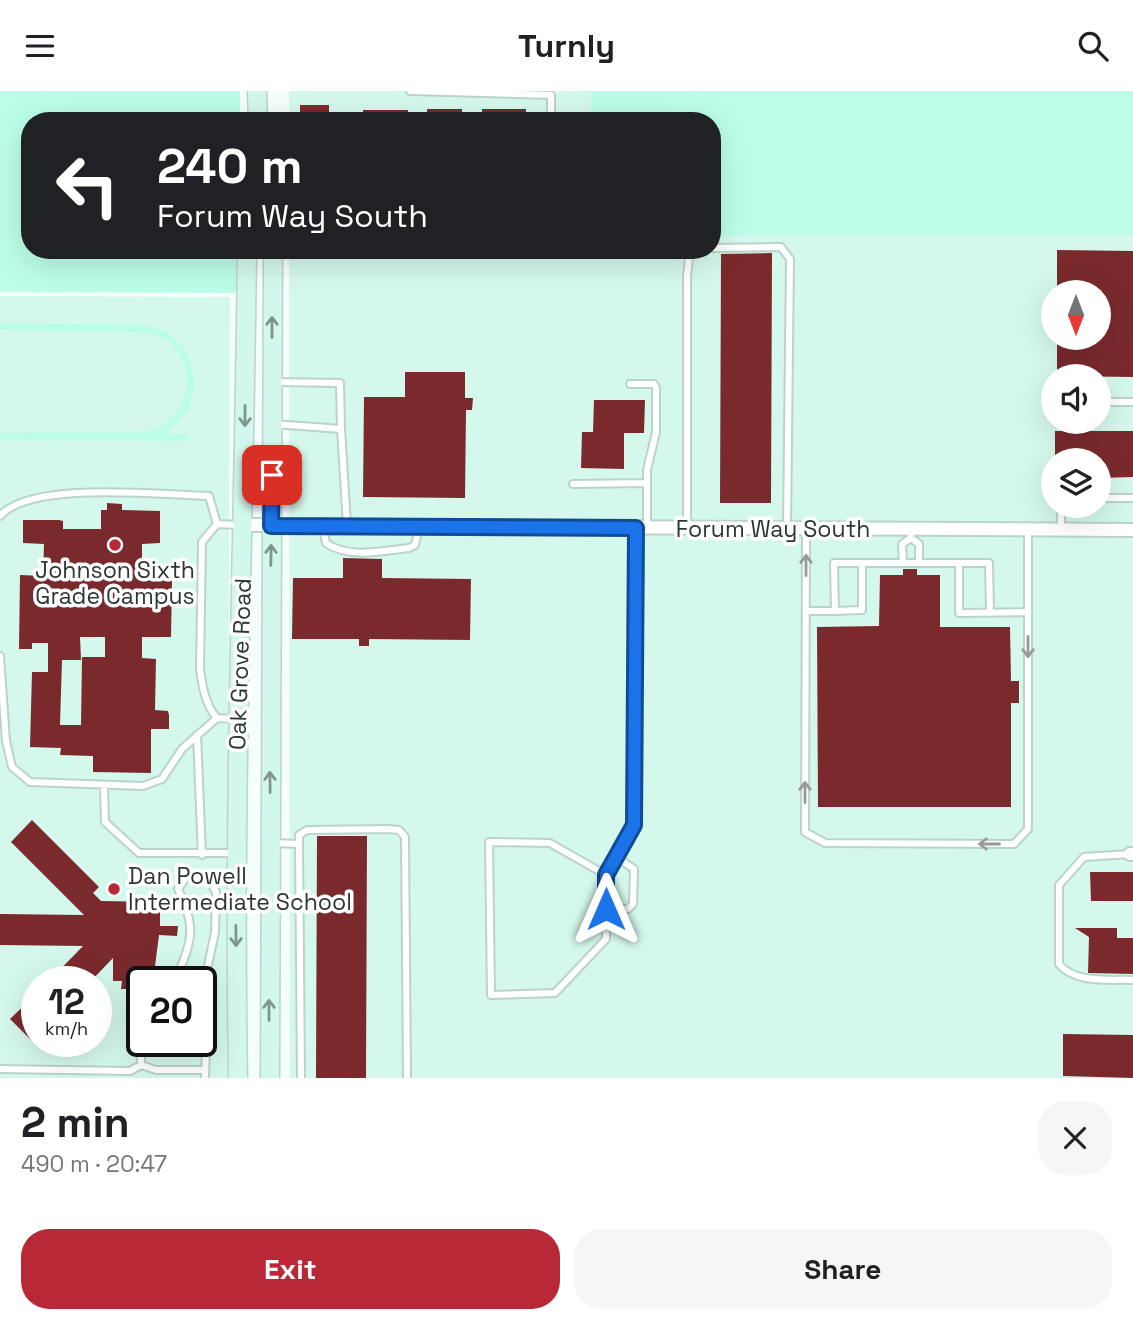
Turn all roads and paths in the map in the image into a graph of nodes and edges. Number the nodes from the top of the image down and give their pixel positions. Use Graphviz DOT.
graph roads {
  1 [pos="257,91"];
  2 [pos="410,91"];
  3 [pos="258,112"];
  4 [pos="551,112"];
  5 [pos="721,248"];
  6 [pos="247,259"];
  7 [pos="273,259"];
  8 [pos="689,259"];
  9 [pos="272,382"];
  10 [pos="630,384"];
  11 [pos="1111,402"];
  12 [pos="1133,402"];
  13 [pos="272,424"];
  14 [pos="341,429"];
  15 [pos="646,483"];
  16 [pos="573,484"];
  17 [pos="1111,498"];
  18 [pos="1133,498"];
  19 [pos="0,516"];
  20 [pos="1060,518"];
  21 [pos="217,524"];
  22 [pos="244,525"];
  23 [pos="271,526"];
  24 [pos="323,527"];
  25 [pos="347,527"];
  26 [pos="419,527"];
  27 [pos="641,528"];
  28 [pos="687,528"];
  29 [pos="787,529"];
  30 [pos="806,529"];
  31 [pos="1028,530"];
  32 [pos="1060,530"];
  33 [pos="1133,530"];
  34 [pos="911,533"];
  35 [pos="862,563"];
  36 [pos="902,563"];
  37 [pos="919,563"];
  38 [pos="959,563"];
  39 [pos="806,611"];
  40 [pos="835,611"];
  41 [pos="1028,612"];
  42 [pos="990,613"];
  43 [pos="0,656"];
  44 [pos="217,718"];
  45 [pos="239,719"];
  46 [pos="197,735"];
  47 [pos="104,786"];
  48 [pos="634,825"];
  49 [pos="270,843"];
  50 [pos="299,844"];
  51 [pos="235,853"];
  52 [pos="1132,854"];
  53 [pos="202,855"];
  54 [pos="616,857"];
  55 [pos="606,875"];
  56 [pos="606,909"];
  57 [pos="181,966"];
  58 [pos="208,966"];
  59 [pos="1133,980"];
  60 [pos="141,1057"];
  61 [pos="141,1065"];
  62 [pos="0,1069"];
  63 [pos="205,1074"];
  64 [pos="239,1078"];
  65 [pos="270,1078"];
  66 [pos="301,1078"];
  67 [pos="407,1078"];
  1 -- 3 [label="street"];
  2 -- 4 [label="lane"];
  5 -- 29 [label="lane"];
  6 -- 22 [label="street, Oak Grove Road, one-way"];
  9 -- 7 [label="street, Oak Grove Road, one-way"];
  8 -- 28 [label="lane"];
  9 -- 13 [label="street, Oak Grove Road"];
  9 -- 14 [label="lane"];
  10 -- 15 [label="lane"];
  11 -- 12 [label="lane"];
  13 -- 14 [label="lane"];
  13 -- 23 [label="street, Oak Grove Road"];
  14 -- 25 [label="lane"];
  15 -- 16 [label="lane"];
  15 -- 27 [label="lane"];
  17 -- 18 [label="lane"];
  19 -- 21 [label="lane"];
  20 -- 32 [label="lane"];
  21 -- 22 [label="lane"];
  21 -- 44 [label="lane"];
  22 -- 23 [label="street, Forum Way South"];
  22 -- 45 [label="street, Oak Grove Road"];
  23 -- 24 [label="street, Forum Way South"];
  49 -- 23 [label="street, Oak Grove Road, one-way"];
  24 -- 25 [label="street, Forum Way South"];
  24 -- 26 [label="lane"];
  25 -- 26 [label="street, Forum Way South"];
  26 -- 27 [label="street, Forum Way South"];
  27 -- 28 [label="street, Forum Way South"];
  27 -- 48 [label="street"];
  28 -- 29 [label="street, Forum Way South"];
  29 -- 30 [label="street, Forum Way South"];
  30 -- 34 [label="street, Forum Way South"];
  39 -- 30 [label="lane, one-way"];
  31 -- 32 [label="street, Forum Way South"];
  31 -- 34 [label="street, Forum Way South"];
  31 -- 41 [label="lane"];
  32 -- 33 [label="street, Forum Way South"];
  34 -- 36 [label="lane"];
  34 -- 37 [label="lane"];
  35 -- 36 [label="lane"];
  35 -- 40 [label="lane"];
  35 -- 40 [label="lane"];
  36 -- 37 [label="lane"];
  37 -- 38 [label="lane"];
  38 -- 42 [label="lane"];
  38 -- 42 [label="lane"];
  39 -- 40 [label="lane"];
  41 -- 39 [label="lane, one-way"];
  41 -- 42 [label="lane"];
  43 -- 47 [label="lane"];
  44 -- 45 [label="lane"];
  44 -- 46 [label="lane"];
  45 -- 51 [label="street, Oak Grove Road"];
  46 -- 47 [label="lane"];
  46 -- 53 [label="lane"];
  47 -- 53 [label="lane"];
  48 -- 54 [label="lane"];
  49 -- 50 [label="lane"];
  65 -- 49 [label="street, Oak Grove Road, one-way"];
  50 -- 66 [label="lane"];
  50 -- 67 [label="lane"];
  51 -- 53 [label="lane"];
  51 -- 64 [label="street, Oak Grove Road, one-way"];
  52 -- 59 [label="lane"];
  54 -- 55 [label="lane"];
  54 -- 56 [label="lane"];
  55 -- 56 [label="lane"];
  55 -- 56 [label="lane"];
  57 -- 58 [label="lane"];
  60 -- 61 [label="lane"];
  61 -- 62 [label="lane"];
  61 -- 63 [label="lane"];
}
